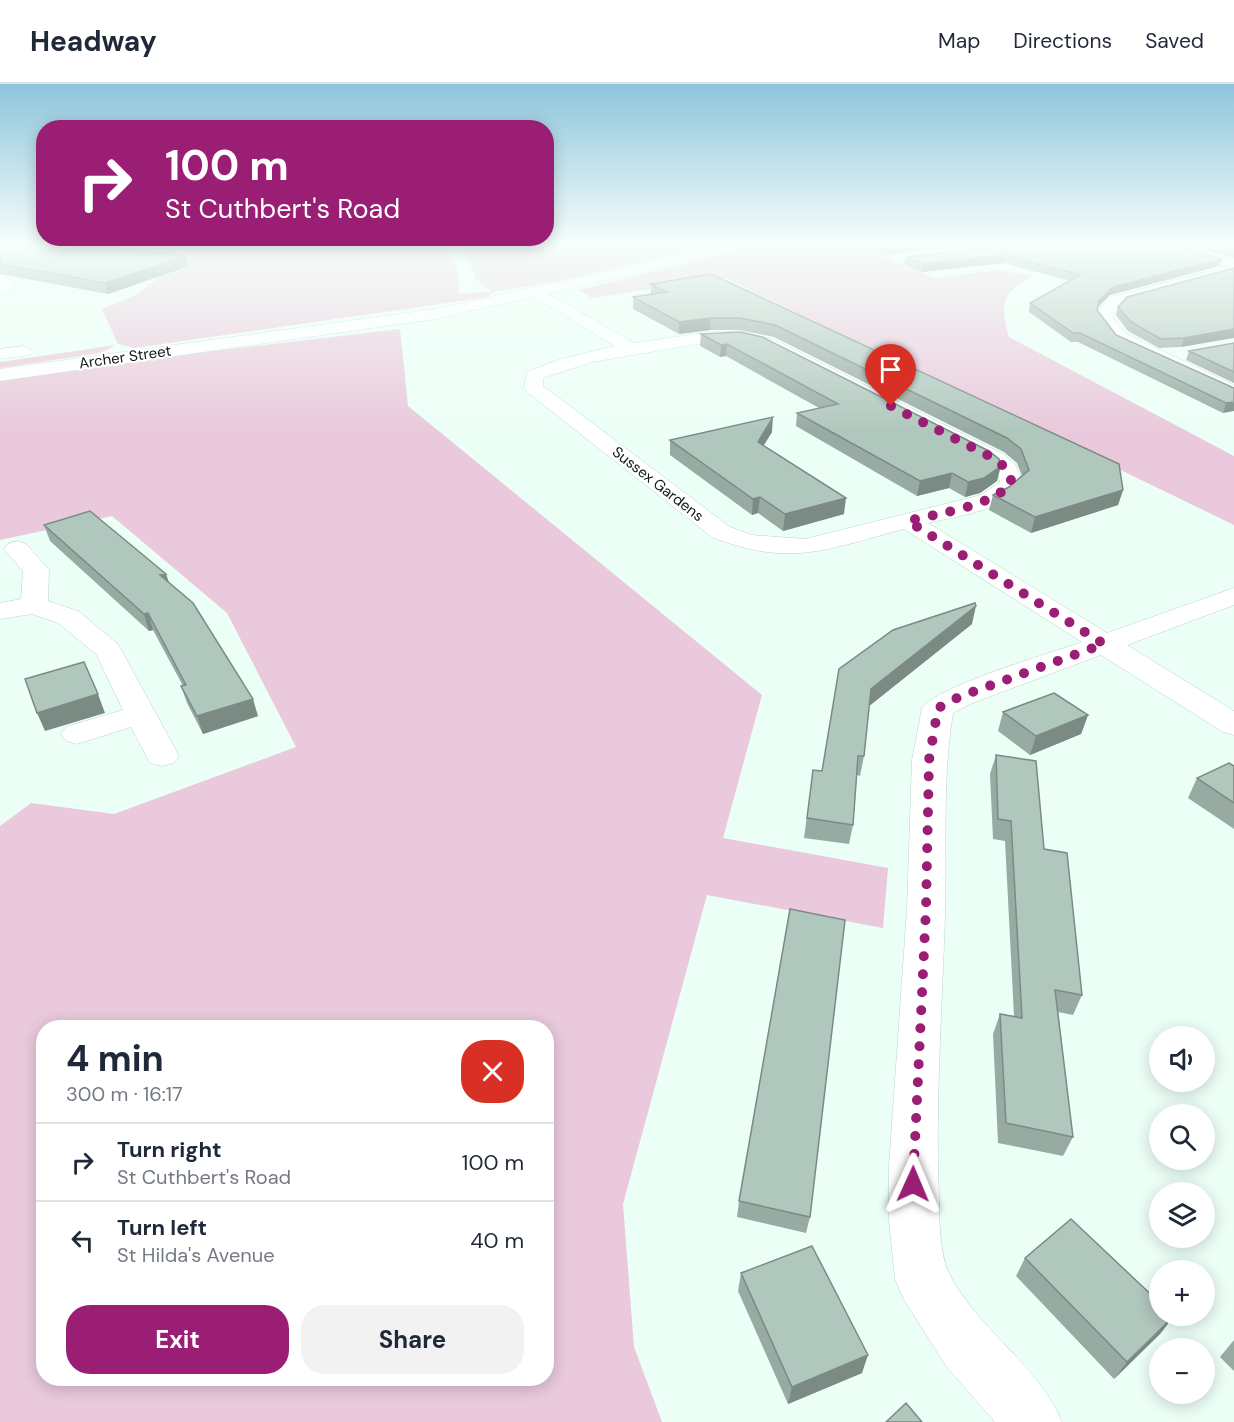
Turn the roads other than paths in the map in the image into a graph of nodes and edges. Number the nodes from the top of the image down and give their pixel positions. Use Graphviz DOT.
graph roads {
  1 [pos="465,307"];
  2 [pos="562,307"];
  3 [pos="1108,307"];
  4 [pos="634,350"];
  5 [pos="24,351"];
  6 [pos="1190,352"];
  7 [pos="0,354"];
  8 [pos="1158,357"];
  9 [pos="0,375"];
  10 [pos="1234,392"];
  11 [pos="908,521"];
  12 [pos="17,549"];
  13 [pos="1234,596"];
  14 [pos="34,605"];
  15 [pos="0,611"];
  16 [pos="1104,644"];
  17 [pos="141,714"];
  18 [pos="1234,725"];
  19 [pos="77,734"];
  20 [pos="162,756"];
  21 [pos="1033,1422"];
  1 -- 9 [label="street, Archer Street"];
  2 -- 4 [label="street"];
  3 -- 8 [label="street"];
  4 -- 11 [label="street"];
  4 -- 11 [label="street, Sussex Gardens"];
  5 -- 7 [label="street"];
  6 -- 8 [label="street"];
  8 -- 10 [label="street"];
  11 -- 16 [label="street"];
  12 -- 14 [label="street"];
  13 -- 16 [label="street"];
  14 -- 15 [label="street"];
  14 -- 17 [label="street"];
  16 -- 18 [label="street"];
  16 -- 21 [label="street"];
  17 -- 19 [label="street"];
  17 -- 20 [label="street"];
}
